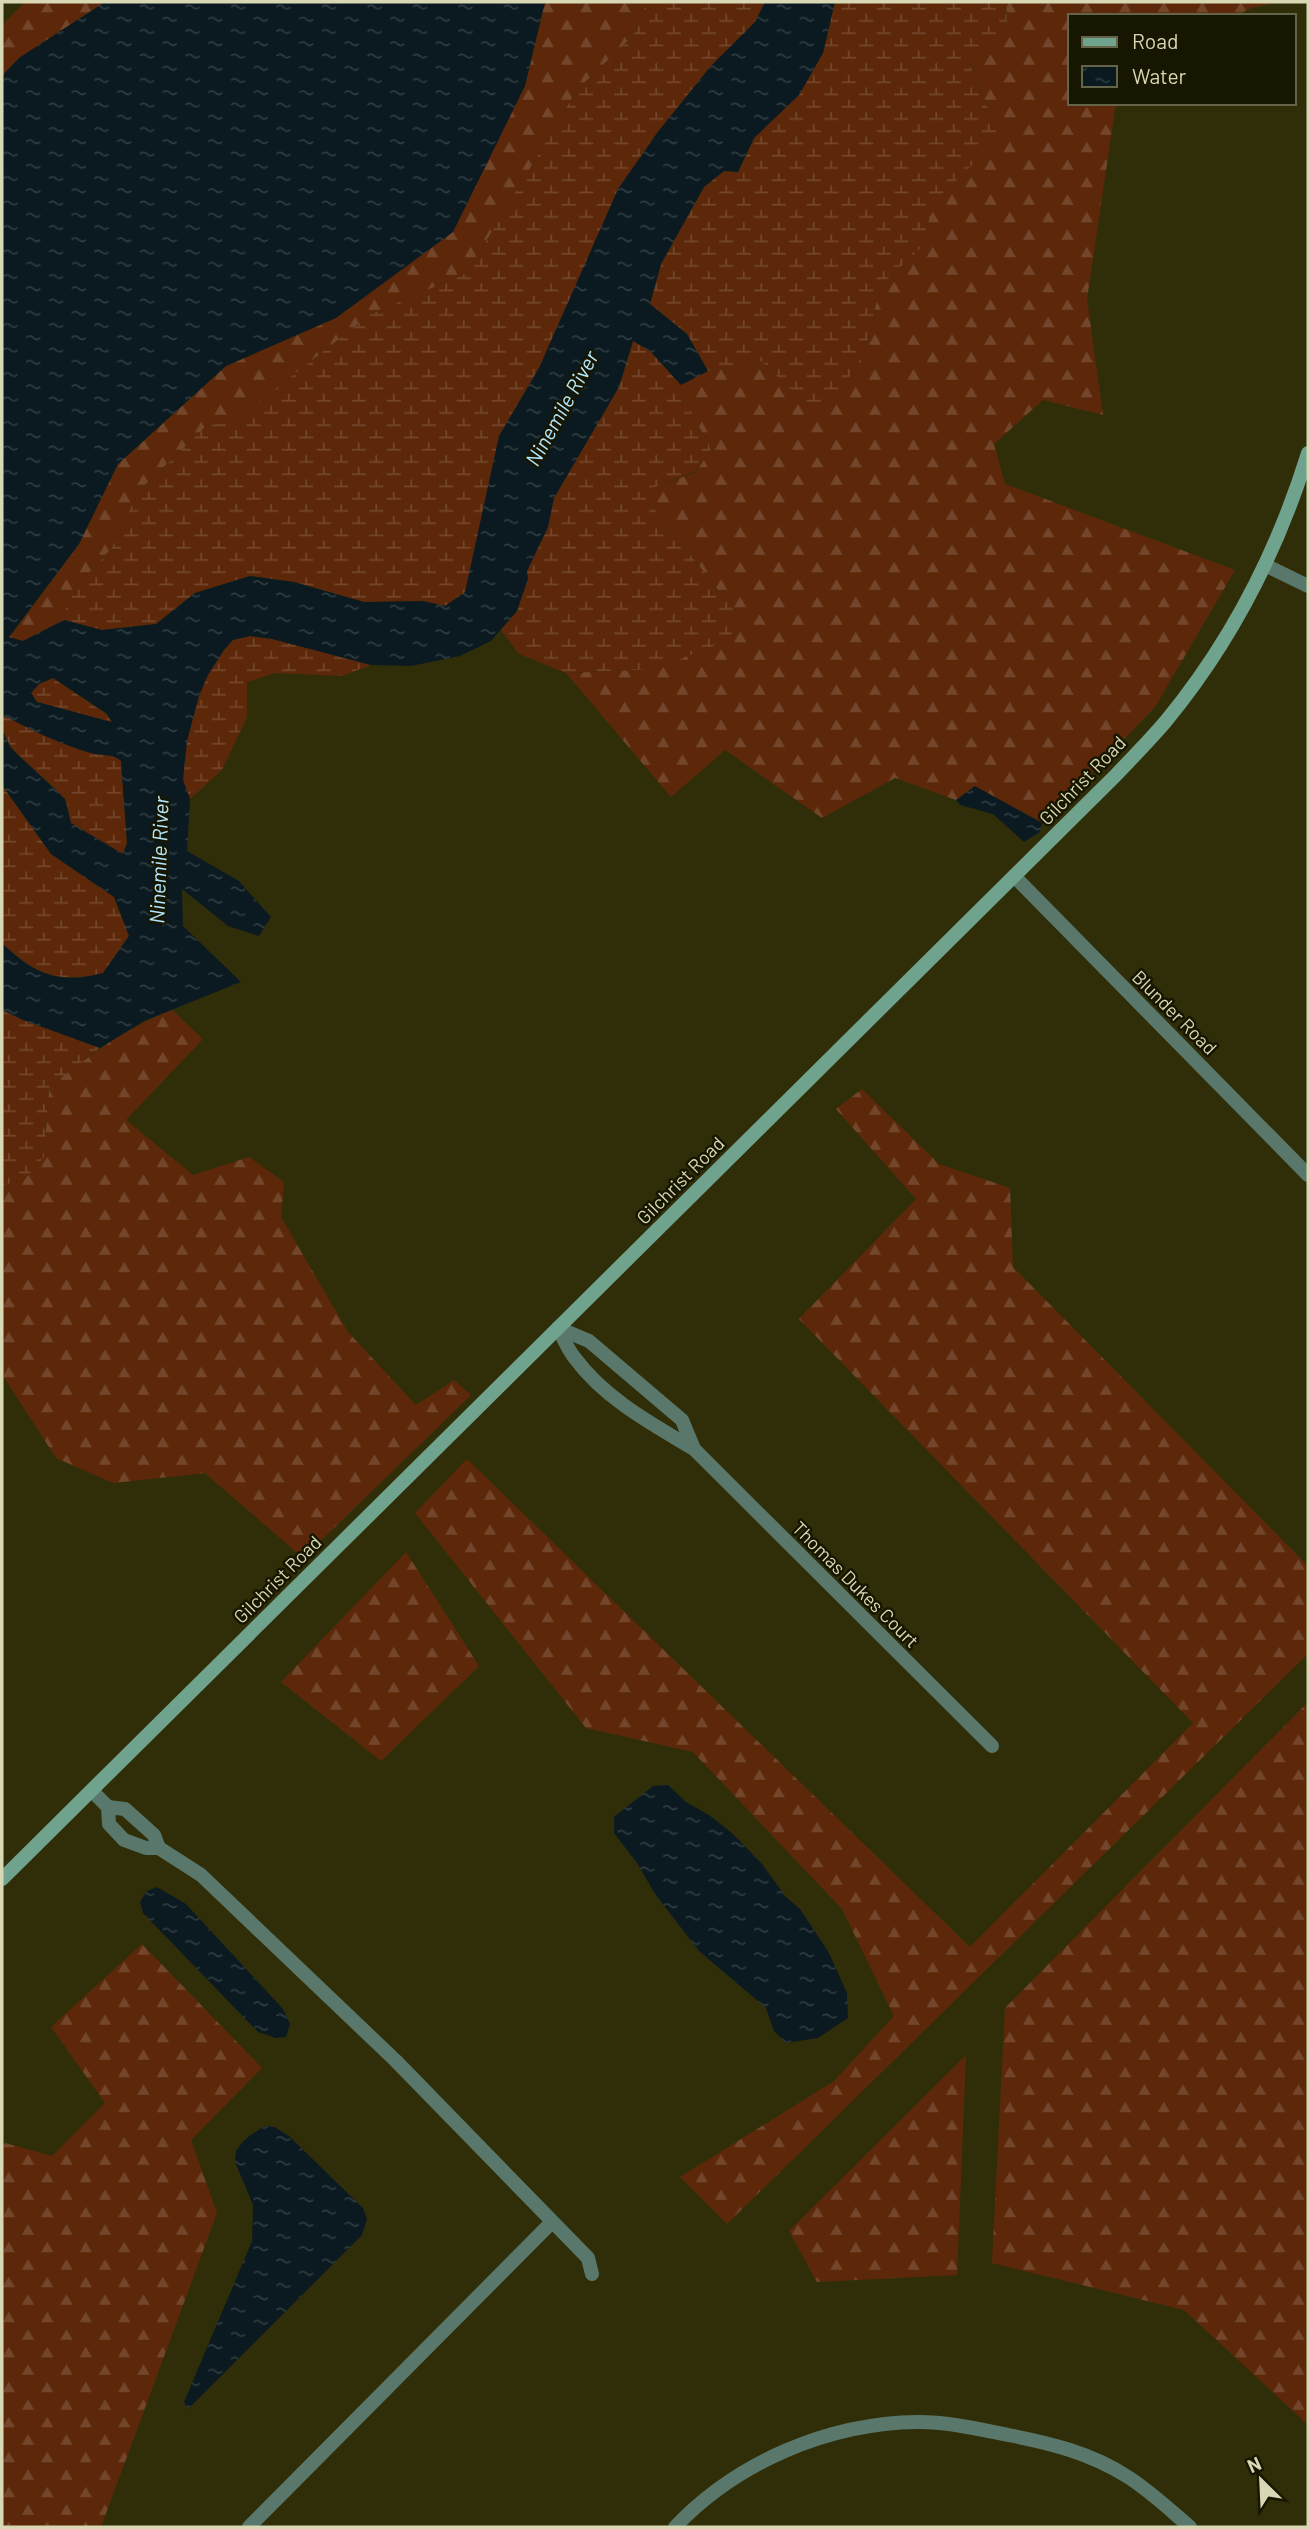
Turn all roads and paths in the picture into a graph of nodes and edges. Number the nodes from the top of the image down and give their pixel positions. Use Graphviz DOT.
graph roads {
  1 [pos="1308,453"];
  2 [pos="1265,565"];
  3 [pos="1308,586"];
  4 [pos="1014,876"];
  5 [pos="1308,1175"];
  6 [pos="558,1328"];
  7 [pos="694,1448"];
  8 [pos="992,1746"];
  9 [pos="92,1791"];
  10 [pos="108,1807"];
  11 [pos="159,1848"];
  12 [pos="2,1879"];
  13 [pos="552,2222"];
  14 [pos="592,2274"];
  15 [pos="249,2527"];
  16 [pos="675,2527"];
  17 [pos="1190,2527"];
  1 -- 2 [label="street, Gilchrist Road"];
  2 -- 3 [label="street"];
  2 -- 4 [label="street, Gilchrist Road"];
  4 -- 5 [label="street, Blunder Road"];
  4 -- 6 [label="street, Gilchrist Road"];
  6 -- 7 [label="street, Thomas Dukes Court"];
  6 -- 7 [label="street, Thomas Dukes Court"];
  6 -- 9 [label="street, Gilchrist Road"];
  7 -- 8 [label="street, Thomas Dukes Court"];
  9 -- 10 [label="street"];
  9 -- 12 [label="street, Gilchrist Road"];
  10 -- 11 [label="street"];
  10 -- 11 [label="street"];
  11 -- 13 [label="street"];
  13 -- 14 [label="street"];
  13 -- 15 [label="street"];
  16 -- 17 [label="street"];
}
